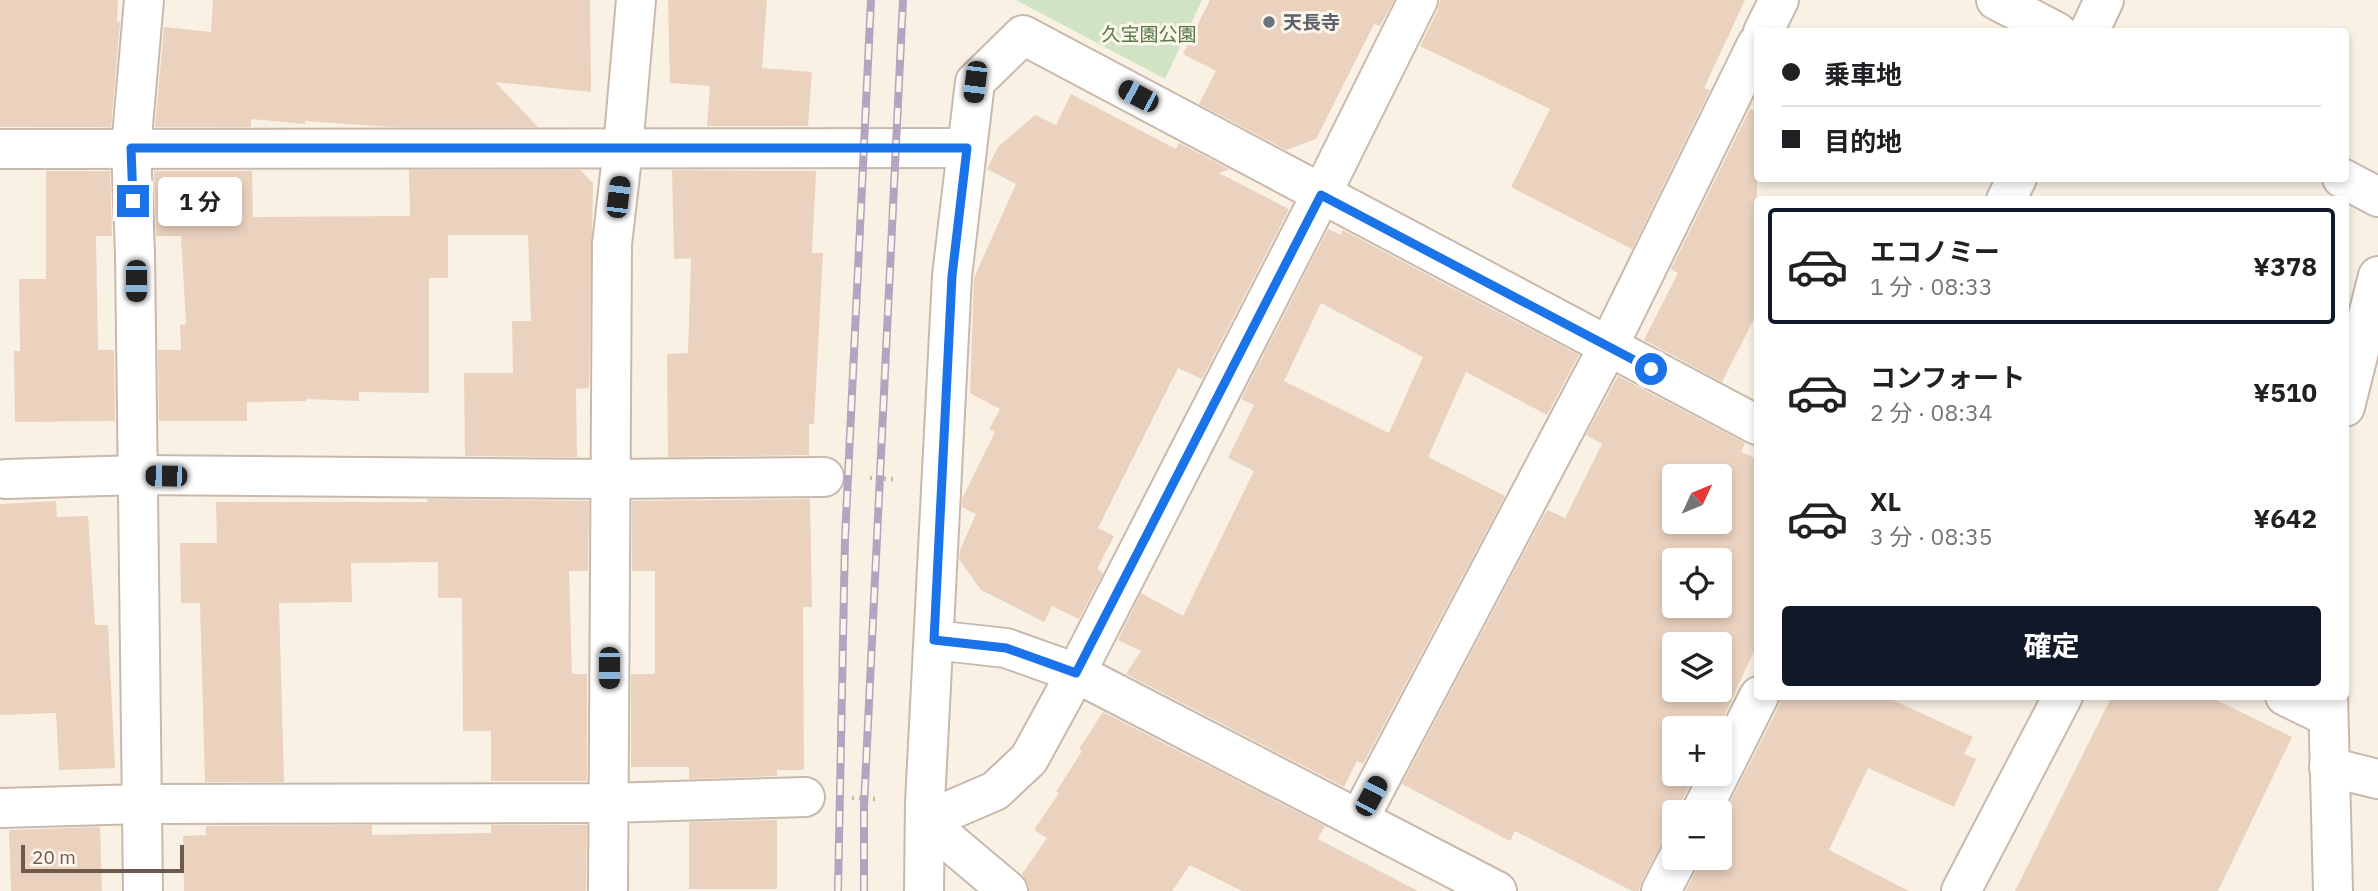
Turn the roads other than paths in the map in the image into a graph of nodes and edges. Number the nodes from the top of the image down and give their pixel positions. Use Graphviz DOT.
graph roads {
  1 [pos="144,0"];
  2 [pos="636,0"];
  3 [pos="1418,0"];
  4 [pos="1779,0"];
  5 [pos="1996,0"];
  6 [pos="2104,0"];
  7 [pos="1765,28"];
  8 [pos="2049,28"];
  9 [pos="2091,28"];
  10 [pos="1754,50"];
  11 [pos="131,148"];
  12 [pos="623,148"];
  13 [pos="967,148"];
  14 [pos="0,149"];
  15 [pos="2349,182"];
  16 [pos="1321,195"];
  17 [pos="2378,197"];
  18 [pos="2378,276"];
  19 [pos="1608,346"];
  20 [pos="2349,391"];
  21 [pos="1754,423"];
  22 [pos="138,475"];
  23 [pos="824,477"];
  24 [pos="6,479"];
  25 [pos="610,479"];
  26 [pos="934,640"];
  27 [pos="1076,673"];
  28 [pos="1757,700"];
  29 [pos="2061,700"];
  30 [pos="2300,700"];
  31 [pos="2328,707"];
  32 [pos="2329,767"];
  33 [pos="2378,779"];
  34 [pos="805,797"];
  35 [pos="1707,800"];
  36 [pos="608,803"];
  37 [pos="142,804"];
  38 [pos="0,808"];
  39 [pos="1359,820"];
  40 [pos="925,821"];
  41 [pos="1672,870"];
  42 [pos="143,891"];
  43 [pos="608,891"];
  44 [pos="924,891"];
  45 [pos="1008,891"];
  46 [pos="1497,891"];
  47 [pos="1661,891"];
  48 [pos="1961,891"];
  49 [pos="2333,891"];
  1 -- 11 [label="street"];
  2 -- 12 [label="street"];
  3 -- 16 [label="street"];
  4 -- 7 [label="street"];
  5 -- 8 [label="street"];
  6 -- 9 [label="street"];
  10 -- 19 [label="street"];
  11 -- 12 [label="street"];
  11 -- 14 [label="street"];
  11 -- 22 [label="street"];
  12 -- 13 [label="street"];
  12 -- 25 [label="street"];
  13 -- 16 [label="street"];
  13 -- 26 [label="street"];
  15 -- 17 [label="street"];
  16 -- 19 [label="street"];
  16 -- 27 [label="street"];
  18 -- 20 [label="street"];
  19 -- 21 [label="street"];
  19 -- 39 [label="street"];
  22 -- 24 [label="street"];
  22 -- 25 [label="street"];
  22 -- 37 [label="street"];
  23 -- 25 [label="street"];
  25 -- 36 [label="street"];
  26 -- 27 [label="street"];
  26 -- 40 [label="street"];
  27 -- 39 [label="street"];
  27 -- 40 [label="street"];
  28 -- 35 [label="street"];
  29 -- 48 [label="street"];
  30 -- 31 [label="street"];
  31 -- 32 [label="street"];
  32 -- 33 [label="street"];
  32 -- 49 [label="street"];
  34 -- 36 [label="street"];
  36 -- 37 [label="street"];
  36 -- 43 [label="street"];
  37 -- 38 [label="street"];
  37 -- 42 [label="street"];
  39 -- 46 [label="street"];
  40 -- 44 [label="street"];
  40 -- 45 [label="street"];
  41 -- 47 [label="street"];
}
